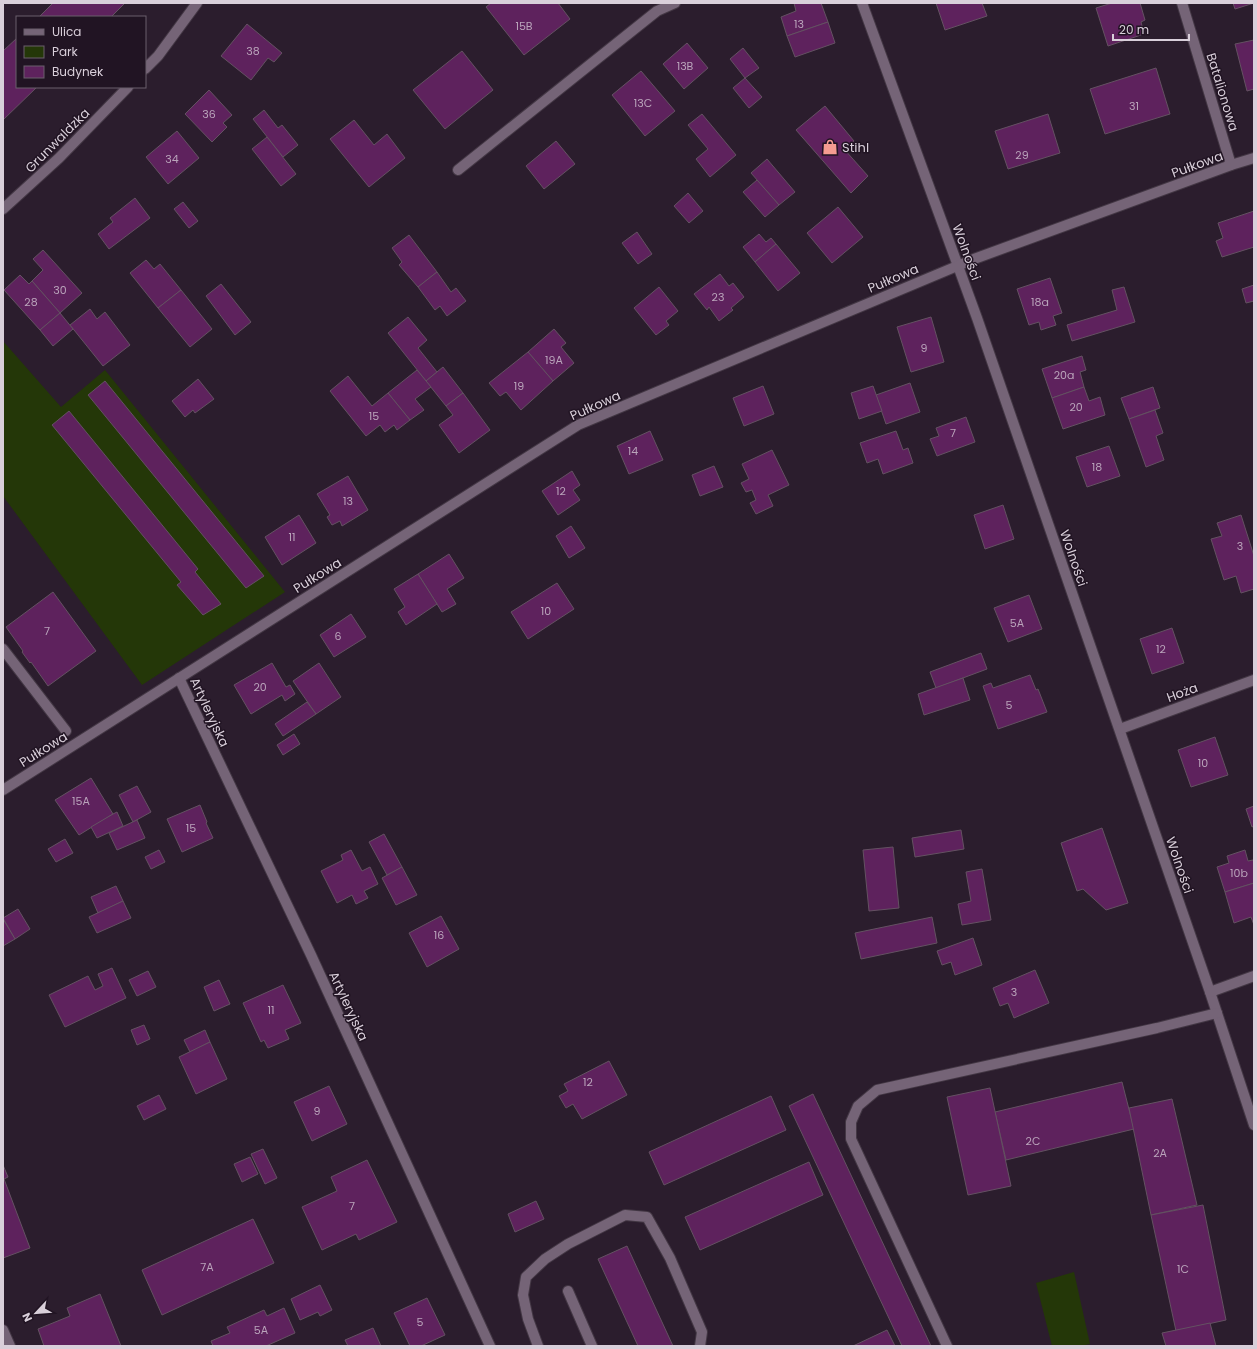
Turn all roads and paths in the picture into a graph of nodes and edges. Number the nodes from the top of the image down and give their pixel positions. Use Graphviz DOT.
graph roads {
  1 [pos="198,3"];
  2 [pos="675,3"];
  3 [pos="862,3"];
  4 [pos="1182,3"];
  5 [pos="146,68"];
  6 [pos="127,88"];
  7 [pos="1254,158"];
  8 [pos="1231,165"];
  9 [pos="458,170"];
  10 [pos="3,209"];
  11 [pos="958,266"];
  12 [pos="3,649"];
  13 [pos="179,678"];
  14 [pos="1254,680"];
  15 [pos="1120,729"];
  16 [pos="66,731"];
  17 [pos="3,790"];
  18 [pos="1254,976"];
  19 [pos="1210,992"];
  20 [pos="1217,1013"];
  21 [pos="1254,1125"];
  22 [pos="568,1291"];
  23 [pos="3,1330"];
  24 [pos="10,1346"];
  25 [pos="490,1346"];
  26 [pos="538,1346"];
  27 [pos="592,1346"];
  28 [pos="700,1346"];
  29 [pos="947,1346"];
  1 -- 5 [label="street"];
  2 -- 9 [label="street"];
  3 -- 11 [label="street, Wolności"];
  4 -- 8 [label="street, Batalionowa"];
  6 -- 10 [label="street, Grunwaldzka"];
  7 -- 8 [label="street, Pułkowa"];
  8 -- 11 [label="street, Pułkowa"];
  11 -- 13 [label="street, Pułkowa"];
  11 -- 15 [label="street, Wolności"];
  12 -- 16 [label="street"];
  13 -- 17 [label="street, Pułkowa"];
  13 -- 25 [label="street, Artyleryjska"];
  14 -- 15 [label="street, Hoża"];
  15 -- 19 [label="street, Wolności"];
  18 -- 19 [label="street"];
  19 -- 20 [label="street, Wolności"];
  20 -- 21 [label="street, Wolności"];
  20 -- 29 [label="street"];
  22 -- 27 [label="street"];
  23 -- 24 [label="street"];
  26 -- 28 [label="street"];
}
